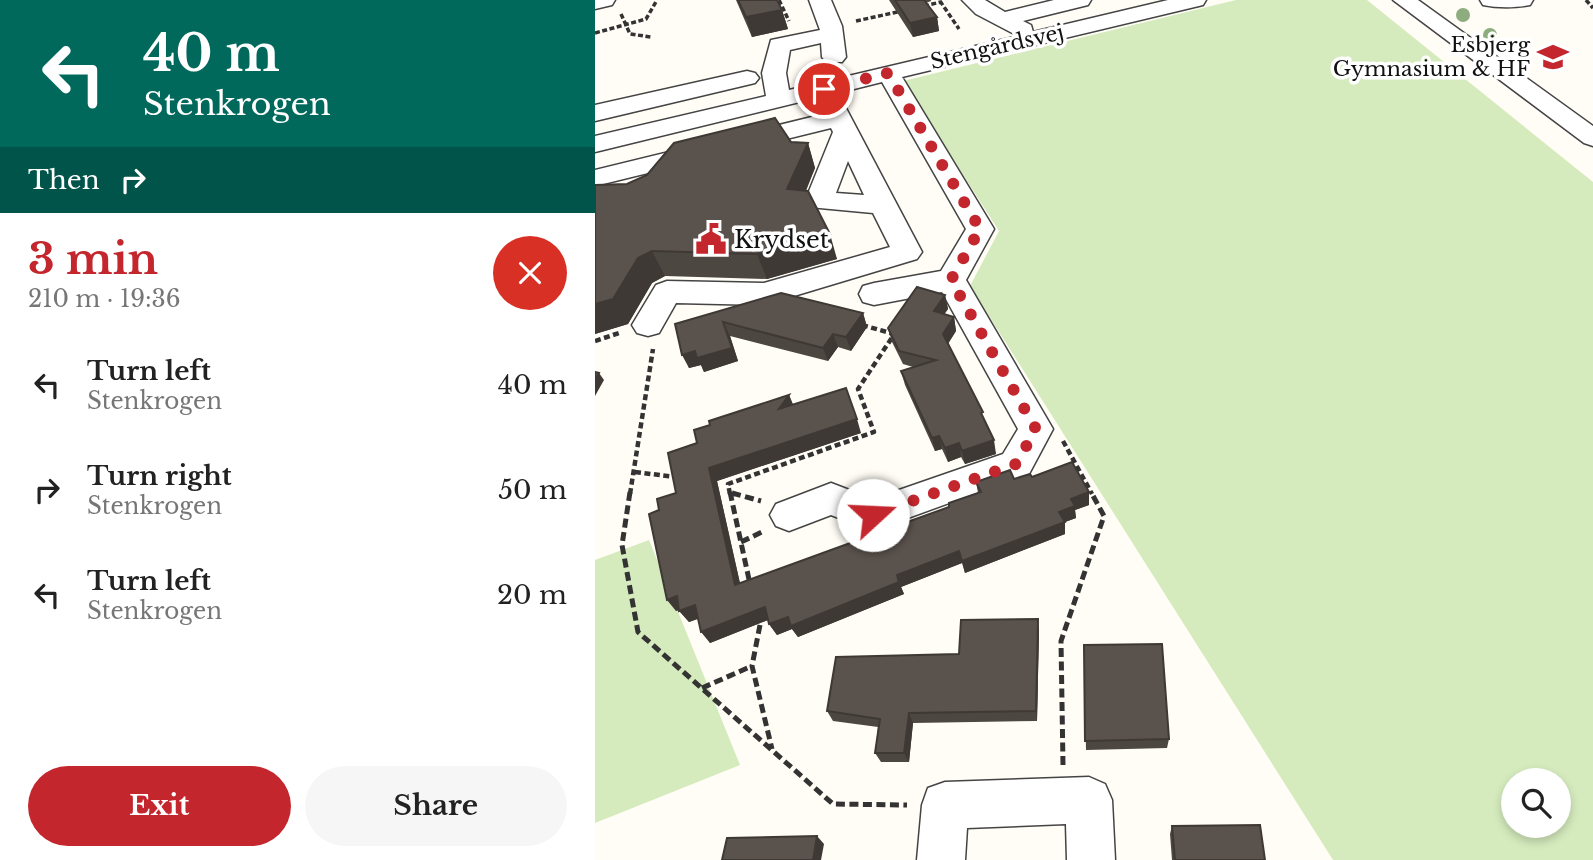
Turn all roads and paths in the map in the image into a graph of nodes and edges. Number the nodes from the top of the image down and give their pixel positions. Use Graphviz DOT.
graph roads {
  1 [pos="657,0"];
  2 [pos="820,0"];
  3 [pos="973,0"];
  4 [pos="1080,0"];
  5 [pos="1195,0"];
  6 [pos="1404,0"];
  7 [pos="1491,0"];
  8 [pos="1522,0"];
  9 [pos="1586,0"];
  10 [pos="941,2"];
  11 [pos="595,3"];
  12 [pos="611,4"];
  13 [pos="920,7"];
  14 [pos="1593,8"];
  15 [pos="909,9"];
  16 [pos="1005,19"];
  17 [pos="627,24"];
  18 [pos="831,30"];
  19 [pos="595,33"];
  20 [pos="651,37"];
  21 [pos="1034,38"];
  22 [pos="1518,58"];
  23 [pos="1487,61"];
  24 [pos="888,73"];
  25 [pos="747,78"];
  26 [pos="834,86"];
  27 [pos="779,100"];
  28 [pos="595,113"];
  29 [pos="843,125"];
  30 [pos="1593,138"];
  31 [pos="595,144"];
  32 [pos="663,176"];
  33 [pos="595,178"];
  34 [pos="595,199"];
  35 [pos="883,205"];
  36 [pos="951,280"];
  37 [pos="874,294"];
  38 [pos="855,323"];
  39 [pos="651,334"];
  40 [pos="895,334"];
  41 [pos="1036,429"];
  42 [pos="635,472"];
  43 [pos="675,477"];
  44 [pos="718,483"];
  45 [pos="728,484"];
  46 [pos="789,515"];
  47 [pos="760,625"];
  48 [pos="752,666"];
  49 [pos="702,688"];
  50 [pos="772,750"];
  51 [pos="1064,800"];
  52 [pos="945,805"];
  53 [pos="941,860"];
  54 [pos="1091,860"];
  1 -- 17 [label="path"];
  2 -- 18 [label="street"];
  3 -- 16 [label="street"];
  4 -- 16 [label="street"];
  5 -- 21 [label="street, Stengårdsvej"];
  6 -- 23 [label="street"];
  7 -- 8 [label="street"];
  9 -- 14 [label="path"];
  10 -- 13 [label="path"];
  11 -- 12 [label="street"];
  12 -- 17 [label="path"];
  15 -- 18 [label="path"];
  16 -- 21 [label="street"];
  17 -- 19 [label="path"];
  17 -- 20 [label="path"];
  18 -- 26 [label="street"];
  18 -- 27 [label="street"];
  21 -- 24 [label="street, Stengårdsvej"];
  22 -- 23 [label="street"];
  23 -- 30 [label="street"];
  24 -- 26 [label="street, Stengårdsvej"];
  24 -- 36 [label="street"];
  25 -- 28 [label="street"];
  26 -- 27 [label="street, Stengårdsvej"];
  26 -- 29 [label="street"];
  27 -- 31 [label="street, Stengårdsvej"];
  29 -- 32 [label="street"];
  29 -- 35 [label="street"];
  29 -- 35 [label="street"];
  32 -- 33 [label="street"];
  32 -- 34 [label="street"];
  35 -- 39 [label="street"];
  36 -- 37 [label="street"];
  36 -- 41 [label="street"];
  38 -- 40 [label="path"];
  39 -- 42 [label="path"];
  41 -- 46 [label="street"];
  41 -- 51 [label="path"];
  42 -- 43 [label="path"];
  42 -- 49 [label="path"];
  44 -- 45 [label="path"];
  47 -- 48 [label="path"];
  48 -- 49 [label="path"];
  48 -- 50 [label="path"];
  49 -- 50 [label="path"];
  50 -- 52 [label="path"];
  51 -- 52 [label="street"];
  51 -- 54 [label="street"];
  52 -- 53 [label="street"];
}
